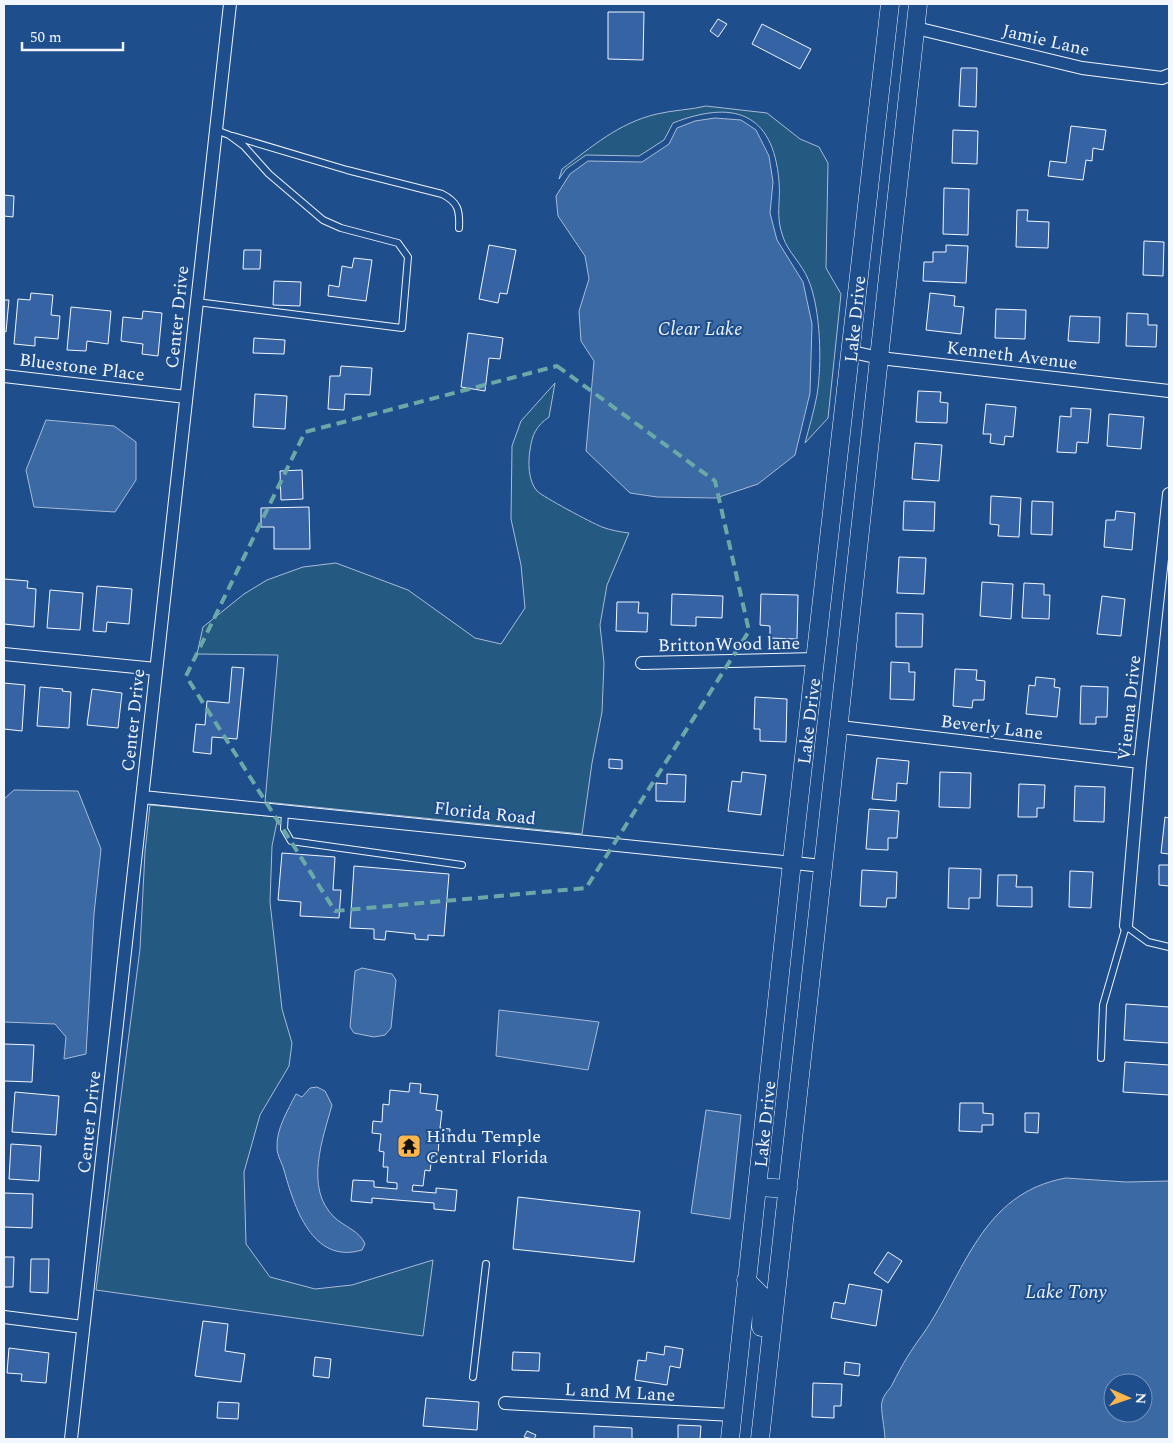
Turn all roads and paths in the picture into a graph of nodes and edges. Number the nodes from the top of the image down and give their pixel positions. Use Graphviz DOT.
graph roads {
  1 [pos="230,4"];
  2 [pos="890,4"];
  3 [pos="918,4"];
  4 [pos="916,28"];
  5 [pos="1169,75"];
  6 [pos="216,130"];
  7 [pos="229,135"];
  8 [pos="458,228"];
  9 [pos="197,302"];
  10 [pos="852,352"];
  11 [pos="880,358"];
  12 [pos="4,376"];
  13 [pos="1169,391"];
  14 [pos="186,397"];
  15 [pos="1169,494"];
  16 [pos="4,654"];
  17 [pos="817,659"];
  18 [pos="642,663"];
  19 [pos="156,669"];
  20 [pos="840,727"];
  21 [pos="1140,762"];
  22 [pos="143,797"];
  23 [pos="285,811"];
  24 [pos="792,862"];
  25 [pos="462,865"];
  26 [pos="823,866"];
  27 [pos="1126,926"];
  28 [pos="1169,947"];
  29 [pos="1101,1058"];
  30 [pos="758,1187"];
  31 [pos="788,1189"];
  32 [pos="486,1264"];
  33 [pos="746,1280"];
  34 [pos="4,1317"];
  35 [pos="83,1327"];
  36 [pos="473,1377"];
  37 [pos="505,1403"];
  38 [pos="733,1416"];
  39 [pos="71,1439"];
  40 [pos="730,1439"];
  41 [pos="748,1439"];
  42 [pos="760,1439"];
  1 -- 6 [label="street, Center Drive"];
  2 -- 10 [label="main road, Lake Drive"];
  3 -- 4 [label="main road, Lake Drive"];
  4 -- 5 [label="street, Jamie Lane"];
  4 -- 11 [label="main road, Lake Drive"];
  6 -- 7 [label="lane"];
  6 -- 9 [label="street, Center Drive"];
  7 -- 8 [label="lane"];
  7 -- 9 [label="lane"];
  9 -- 14 [label="street, Center Drive"];
  10 -- 11 [label="street, Kenneth Avenue"];
  10 -- 17 [label="main road, Lake Drive"];
  11 -- 13 [label="street, Kenneth Avenue"];
  11 -- 20 [label="main road, Lake Drive"];
  12 -- 14 [label="street, Bluestone Place"];
  14 -- 19 [label="street, Center Drive"];
  15 -- 21 [label="street, Vienna Drive"];
  16 -- 19 [label="street"];
  17 -- 18 [label="street, BrittonWood lane"];
  17 -- 24 [label="main road, Lake Drive"];
  19 -- 22 [label="street, Center Drive"];
  20 -- 21 [label="street, Beverly Lane"];
  20 -- 26 [label="main road, Lake Drive"];
  21 -- 27 [label="street, Vienna Drive"];
  22 -- 23 [label="street, Florida Road"];
  22 -- 35 [label="street, Center Drive"];
  23 -- 24 [label="street, Florida Road"];
  23 -- 25 [label="lane"];
  24 -- 26 [label="street, Florida Road"];
  24 -- 30 [label="main road, Lake Drive"];
  26 -- 31 [label="main road, Lake Drive"];
  27 -- 28 [label="lane"];
  27 -- 29 [label="lane"];
  30 -- 31 [label="main road"];
  30 -- 33 [label="main road, Lake Drive"];
  31 -- 42 [label="main road, Lake Drive"];
  32 -- 36 [label="lane"];
  33 -- 38 [label="main road, Lake Drive"];
  33 -- 41 [label="main road"];
  34 -- 35 [label="street"];
  35 -- 39 [label="street, Center Drive"];
  37 -- 38 [label="street, L and M Lane"];
  38 -- 40 [label="main road, Lake Drive"];
}
